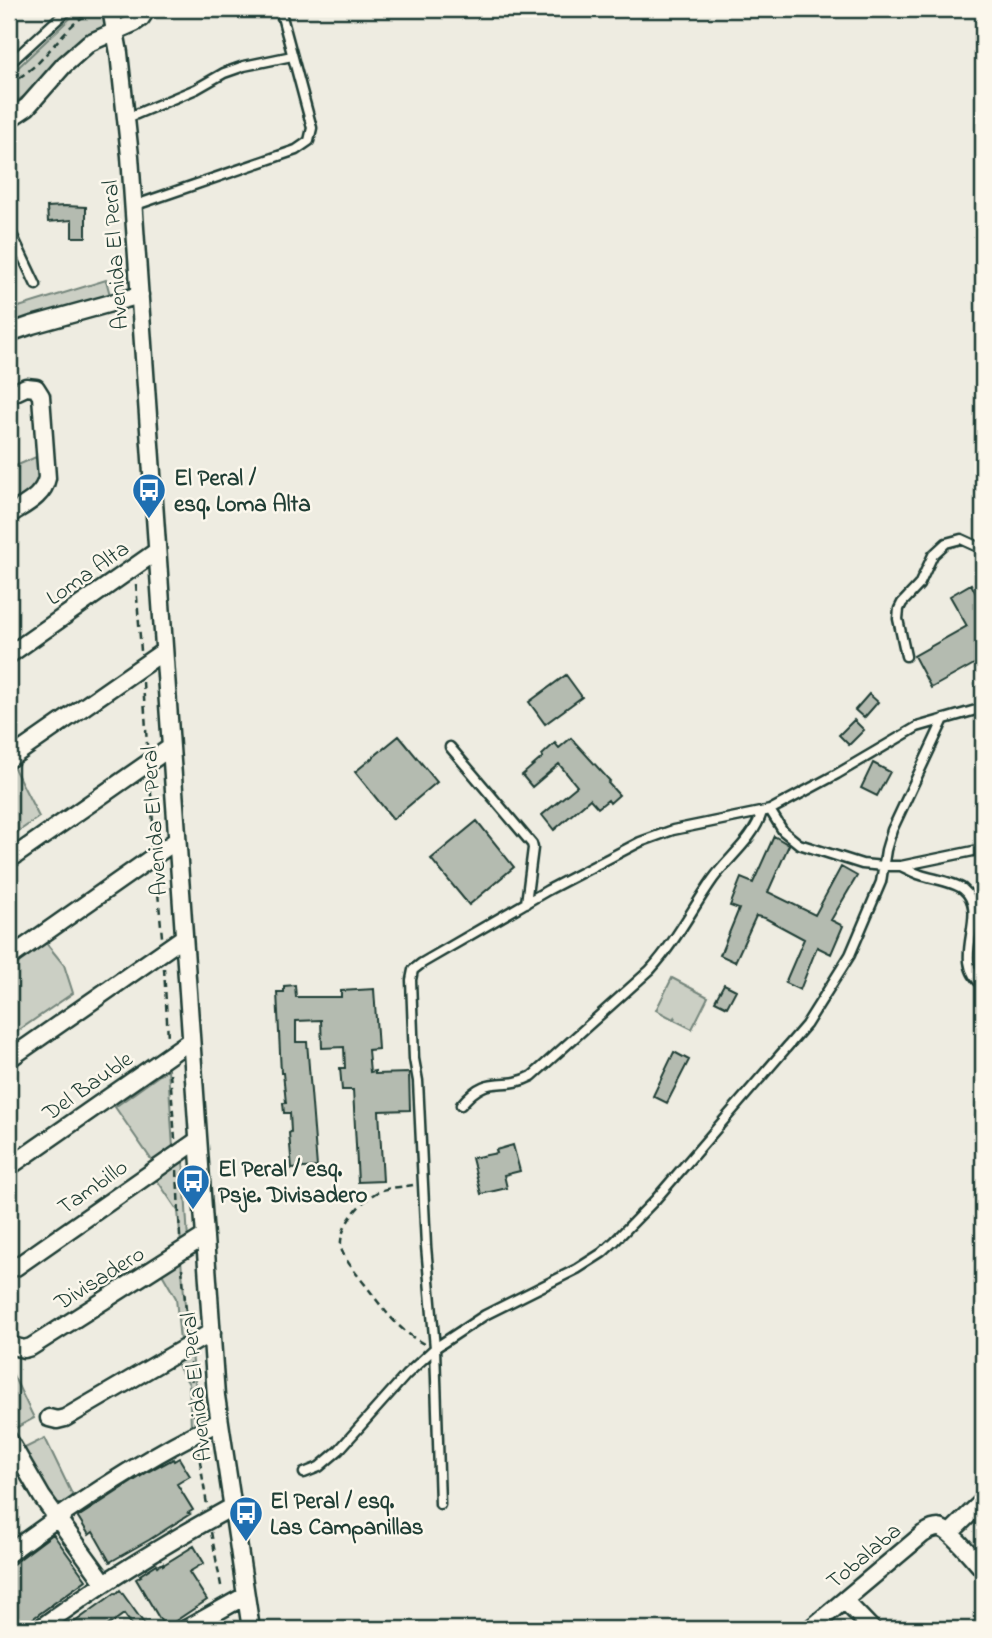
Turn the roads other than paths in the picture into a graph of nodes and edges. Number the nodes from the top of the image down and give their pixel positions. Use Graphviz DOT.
graph roads {
  1 [pos="69,9"];
  2 [pos="111,9"];
  3 [pos="147,9"];
  4 [pos="280,9"];
  5 [pos="122,29"];
  6 [pos="292,56"];
  7 [pos="9,64"];
  8 [pos="127,118"];
  9 [pos="9,119"];
  10 [pos="133,206"];
  11 [pos="9,228"];
  12 [pos="36,285"];
  13 [pos="139,295"];
  14 [pos="9,333"];
  15 [pos="9,395"];
  16 [pos="9,515"];
  17 [pos="983,549"];
  18 [pos="158,551"];
  19 [pos="164,651"];
  20 [pos="9,654"];
  21 [pos="906,656"];
  22 [pos="983,708"];
  23 [pos="944,719"];
  24 [pos="171,747"];
  25 [pos="450,747"];
  26 [pos="9,759"];
  27 [pos="766,811"];
  28 [pos="177,840"];
  29 [pos="983,849"];
  30 [pos="9,860"];
  31 [pos="884,866"];
  32 [pos="901,866"];
  33 [pos="526,903"];
  34 [pos="184,937"];
  35 [pos="9,958"];
  36 [pos="983,985"];
  37 [pos="191,1040"];
  38 [pos="9,1059"];
  39 [pos="461,1105"];
  40 [pos="198,1140"];
  41 [pos="9,1167"];
  42 [pos="205,1236"];
  43 [pos="10,1270"];
  44 [pos="212,1332"];
  45 [pos="16,1347"];
  46 [pos="435,1348"];
  47 [pos="49,1418"];
  48 [pos="219,1422"];
  49 [pos="9,1440"];
  50 [pos="304,1473"];
  51 [pos="983,1501"];
  52 [pos="440,1504"];
  53 [pos="232,1507"];
  54 [pos="57,1518"];
  55 [pos="950,1532"];
  56 [pos="9,1553"];
  57 [pos="983,1569"];
  58 [pos="104,1582"];
  59 [pos="245,1596"];
  60 [pos="845,1601"];
  61 [pos="39,1629"];
  62 [pos="186,1629"];
  63 [pos="251,1629"];
  64 [pos="810,1629"];
  65 [pos="872,1629"];
  1 -- 7 [label="lane"];
  2 -- 5 [label="street, Avenida El Peral"];
  3 -- 5 [label="street"];
  4 -- 6 [label="lane"];
  5 -- 8 [label="street, Avenida El Peral"];
  5 -- 9 [label="street"];
  6 -- 8 [label="lane"];
  6 -- 10 [label="lane"];
  8 -- 10 [label="street, Avenida El Peral"];
  10 -- 13 [label="street, Avenida El Peral"];
  11 -- 12 [label="lane"];
  13 -- 14 [label="street"];
  13 -- 18 [label="street, Avenida El Peral"];
  15 -- 16 [label="street"];
  17 -- 21 [label="lane"];
  18 -- 19 [label="street, Avenida El Peral"];
  18 -- 20 [label="street, Loma Alta"];
  19 -- 24 [label="street, Avenida El Peral"];
  19 -- 26 [label="street"];
  22 -- 23 [label="lane"];
  23 -- 27 [label="lane"];
  23 -- 31 [label="lane"];
  24 -- 28 [label="street, Avenida El Peral"];
  24 -- 30 [label="street"];
  25 -- 33 [label="lane"];
  27 -- 31 [label="lane"];
  27 -- 33 [label="lane"];
  27 -- 39 [label="lane"];
  28 -- 34 [label="street, Avenida El Peral"];
  28 -- 35 [label="street"];
  29 -- 32 [label="lane"];
  31 -- 32 [label="lane"];
  31 -- 46 [label="lane"];
  32 -- 36 [label="lane"];
  33 -- 46 [label="lane"];
  34 -- 37 [label="street, Avenida El Peral"];
  34 -- 38 [label="street"];
  37 -- 40 [label="street, Avenida El Peral"];
  37 -- 41 [label="street, Del Bauble"];
  40 -- 42 [label="street, Avenida El Peral"];
  40 -- 43 [label="street, Tambillo"];
  42 -- 44 [label="street, Avenida El Peral"];
  42 -- 45 [label="street, Divisadero"];
  44 -- 47 [label="street"];
  44 -- 48 [label="street, Avenida El Peral"];
  46 -- 50 [label="lane"];
  46 -- 52 [label="lane"];
  48 -- 53 [label="street, Avenida El Peral"];
  48 -- 54 [label="street"];
  49 -- 54 [label="street"];
  51 -- 55 [label="street"];
  53 -- 58 [label="street"];
  53 -- 59 [label="street, Avenida El Peral"];
  54 -- 56 [label="street"];
  54 -- 58 [label="street"];
  55 -- 57 [label="street"];
  55 -- 60 [label="street, Tobalaba"];
  58 -- 61 [label="street"];
  59 -- 62 [label="street"];
  59 -- 63 [label="street, Avenida El Peral"];
  60 -- 64 [label="street, Tobalaba"];
  60 -- 65 [label="street"];
}
